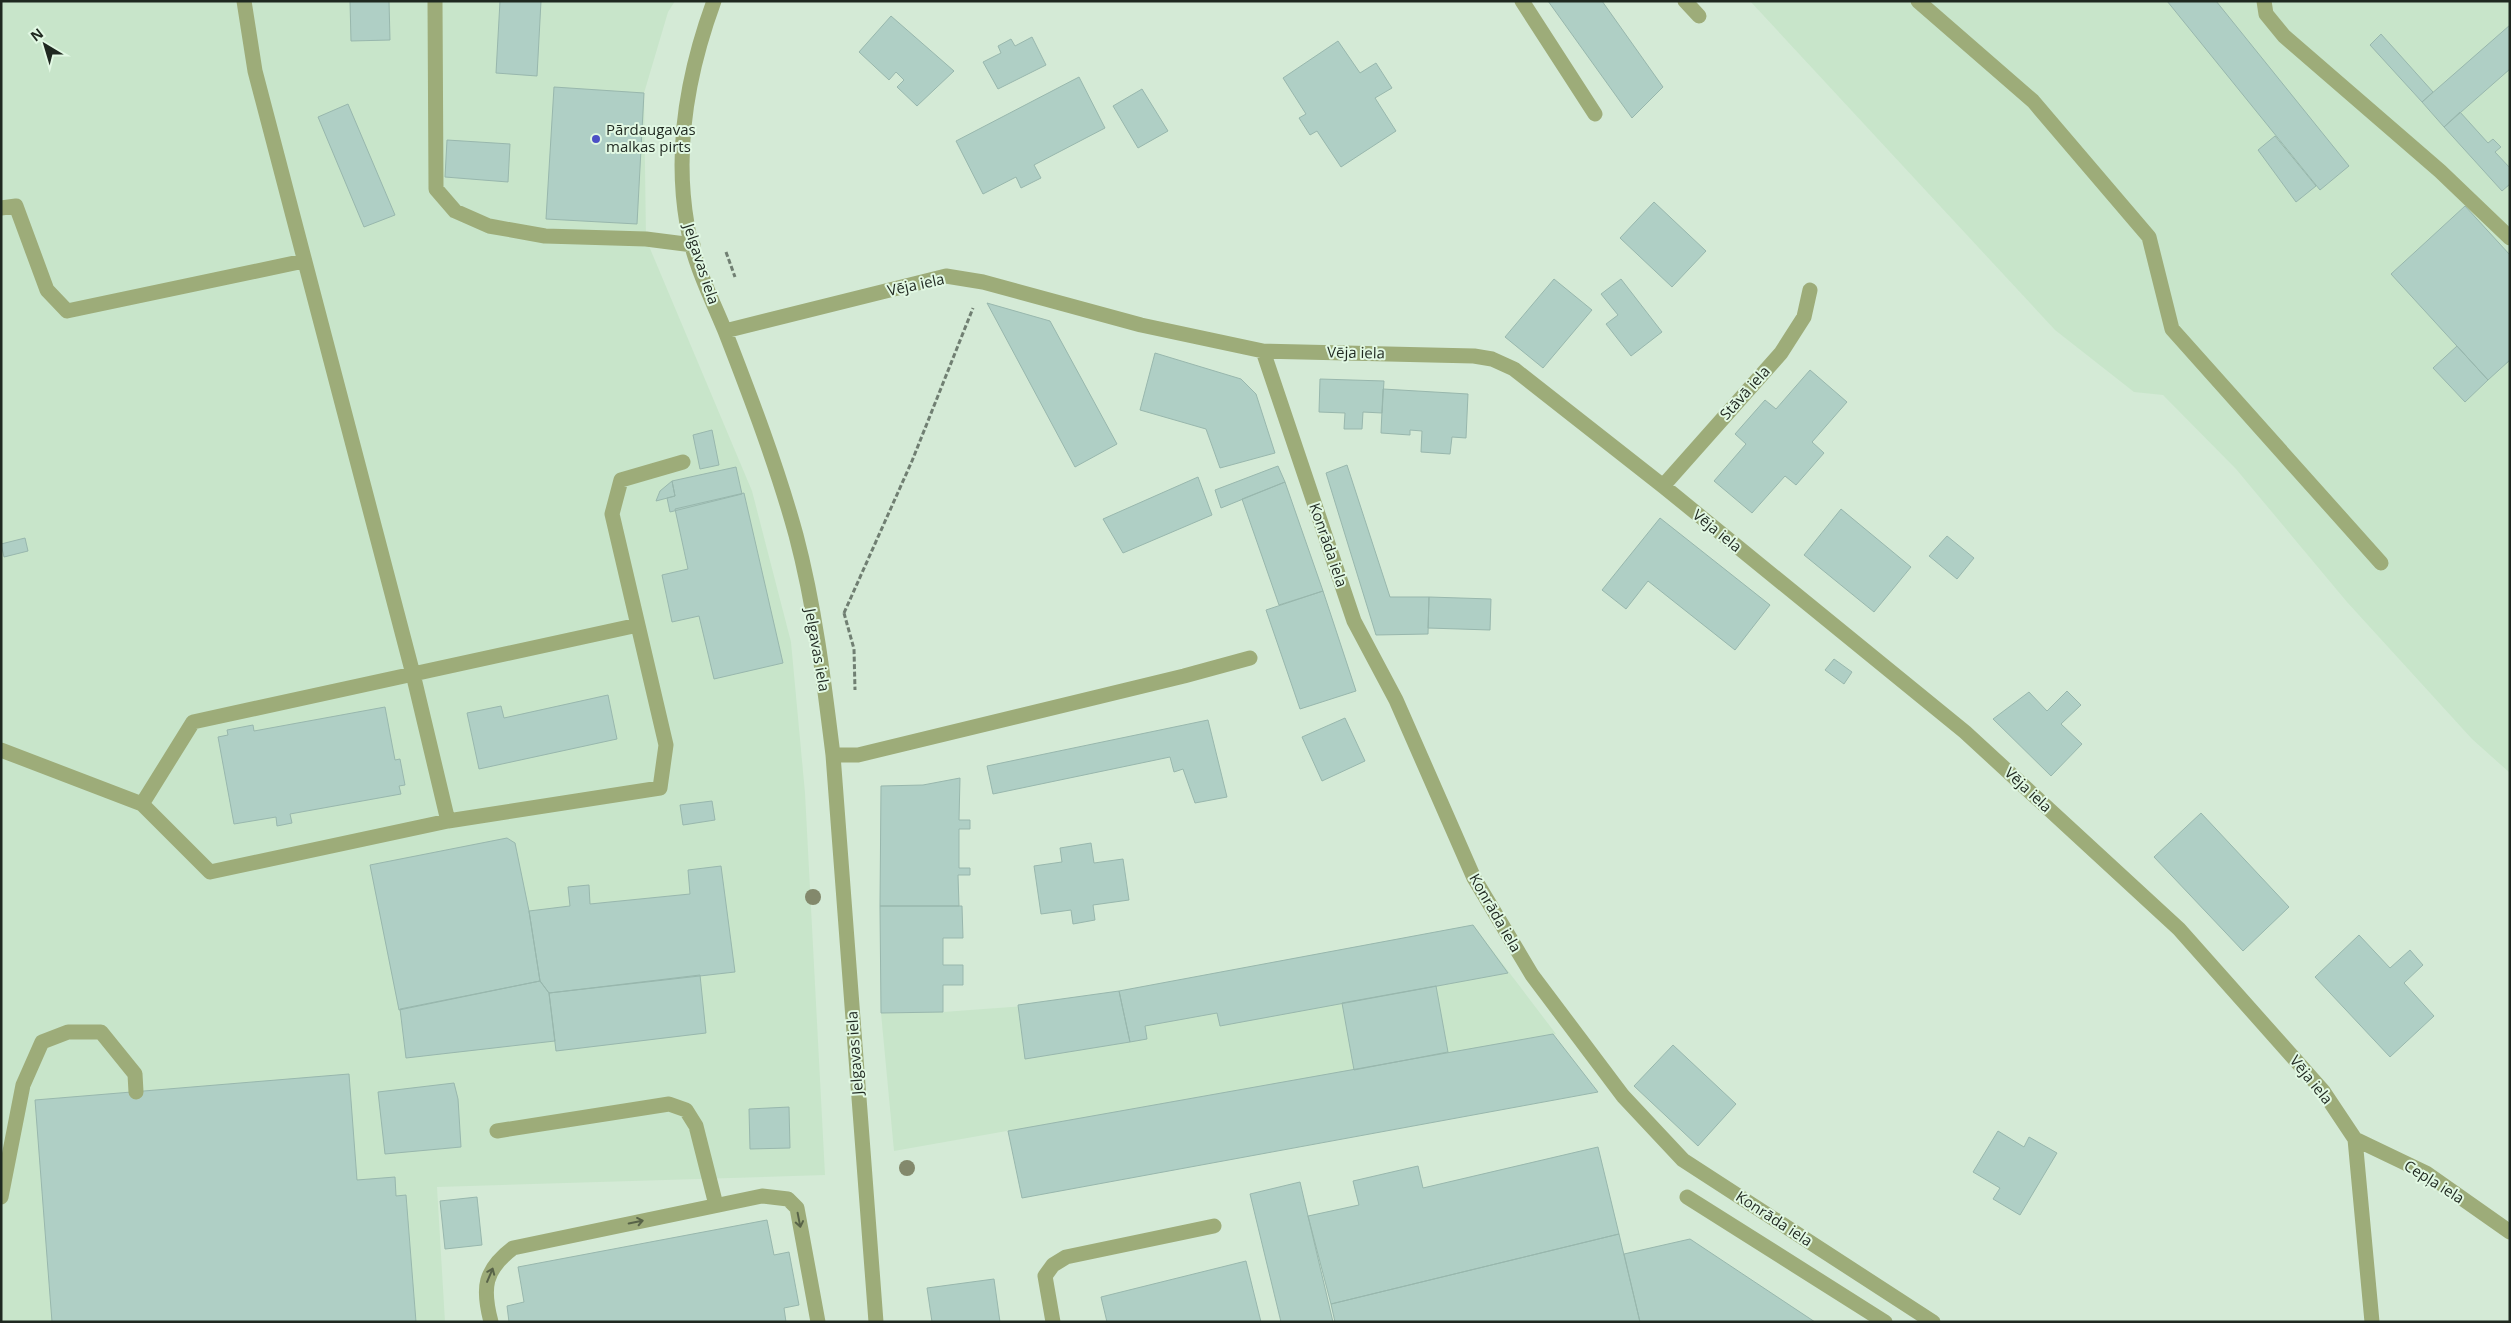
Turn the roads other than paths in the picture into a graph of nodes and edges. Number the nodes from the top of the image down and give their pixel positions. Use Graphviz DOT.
graph roads {
  1 [pos="244,1"];
  2 [pos="435,1"];
  3 [pos="714,1"];
  4 [pos="1522,1"];
  5 [pos="1686,1"];
  6 [pos="1918,1"];
  7 [pos="2264,1"];
  8 [pos="1699,16"];
  9 [pos="1595,114"];
  10 [pos="1,208"];
  11 [pos="2510,238"];
  12 [pos="692,245"];
  13 [pos="304,261"];
  14 [pos="1810,290"];
  15 [pos="725,331"];
  16 [pos="1263,351"];
  17 [pos="683,462"];
  18 [pos="1663,486"];
  19 [pos="2381,563"];
  20 [pos="638,625"];
  21 [pos="1250,658"];
  22 [pos="413,674"];
  23 [pos="1,750"];
  24 [pos="833,755"];
  25 [pos="142,804"];
  26 [pos="448,821"];
  27 [pos="136,1092"];
  28 [pos="497,1131"];
  29 [pos="2355,1138"];
  30 [pos="1,1197"];
  31 [pos="1687,1197"];
  32 [pos="716,1205"];
  33 [pos="1214,1226"];
  34 [pos="2510,1232"];
  35 [pos="491,1322"];
  36 [pos="818,1322"];
  37 [pos="876,1322"];
  38 [pos="1053,1322"];
  39 [pos="1885,1322"];
  40 [pos="1933,1322"];
  41 [pos="2372,1322"];
  1 -- 13 [label="street"];
  2 -- 12 [label="street"];
  3 -- 12 [label="street, Jelgavas iela"];
  4 -- 9 [label="street"];
  5 -- 8 [label="street"];
  6 -- 19 [label="street"];
  7 -- 11 [label="street"];
  10 -- 13 [label="street"];
  12 -- 15 [label="street, Jelgavas iela"];
  13 -- 22 [label="street"];
  14 -- 18 [label="street, Stāvā iela"];
  15 -- 16 [label="street, Vēja iela"];
  15 -- 24 [label="street, Jelgavas iela"];
  16 -- 18 [label="street, Vēja iela"];
  16 -- 40 [label="street, Konrāda iela"];
  17 -- 20 [label="street"];
  18 -- 29 [label="street, Vēja iela"];
  20 -- 22 [label="street"];
  20 -- 26 [label="street"];
  21 -- 24 [label="street"];
  22 -- 25 [label="street"];
  22 -- 26 [label="street"];
  23 -- 25 [label="street"];
  24 -- 37 [label="street, Jelgavas iela"];
  25 -- 26 [label="street"];
  27 -- 30 [label="street"];
  28 -- 32 [label="street"];
  29 -- 34 [label="street, Cepļa iela"];
  29 -- 41 [label="street, Vēja iela"];
  31 -- 39 [label="street"];
  35 -- 32 [label="street, one-way"];
  32 -- 36 [label="street, one-way"];
  33 -- 38 [label="street"];
}
